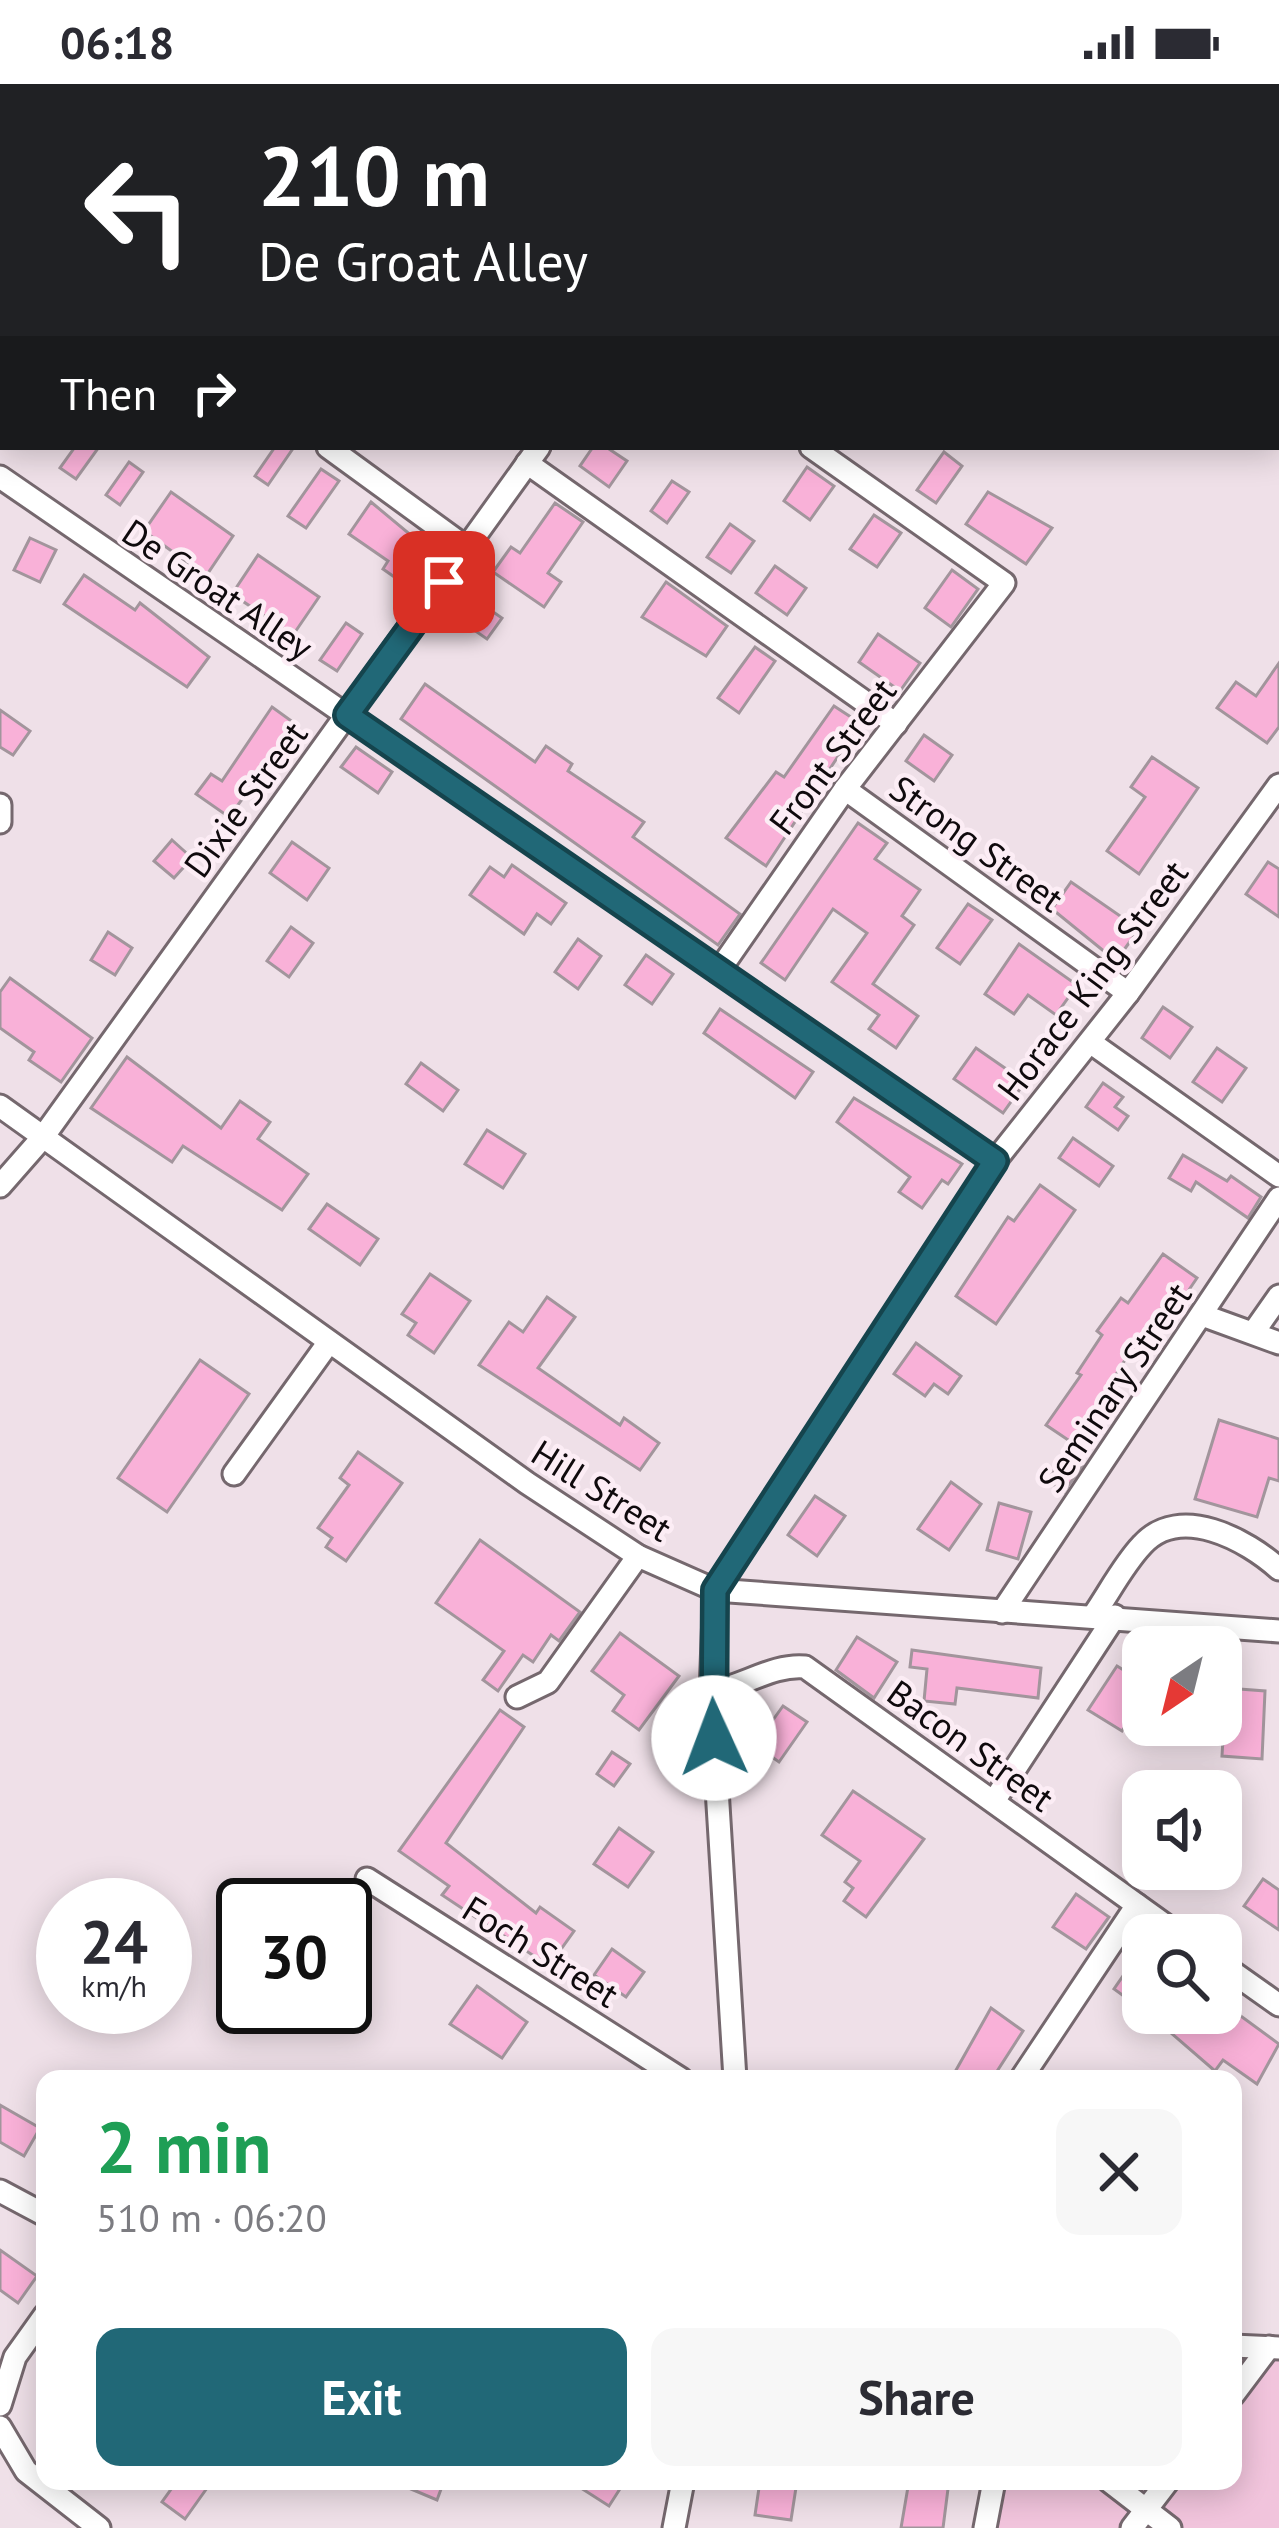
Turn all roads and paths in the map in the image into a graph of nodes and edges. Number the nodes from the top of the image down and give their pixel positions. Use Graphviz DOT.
graph roads {
  1 [pos="332,450"];
  2 [pos="815,450"];
  3 [pos="533,455"];
  4 [pos="0,477"];
  5 [pos="468,549"];
  6 [pos="347,715"];
  7 [pos="896,724"];
  8 [pos="1279,785"];
  9 [pos="844,789"];
  10 [pos="0,805"];
  11 [pos="0,822"];
  12 [pos="718,972"];
  13 [pos="1128,993"];
  14 [pos="1090,1042"];
  15 [pos="0,1106"];
  16 [pos="43,1137"];
  17 [pos="995,1161"];
  18 [pos="1279,1176"];
  19 [pos="0,1186"];
  20 [pos="1279,1198"];
  21 [pos="1279,1296"];
  22 [pos="1202,1315"];
  23 [pos="1253,1333"];
  24 [pos="329,1342"];
  25 [pos="1279,1343"];
  26 [pos="234,1474"];
  27 [pos="638,1556"];
  28 [pos="1279,1569"];
  29 [pos="715,1590"];
  30 [pos="1002,1612"];
  31 [pos="1104,1616"];
  32 [pos="1279,1631"];
  33 [pos="711,1692"];
  34 [pos="517,1697"];
  35 [pos="994,1801"];
  36 [pos="372,1882"];
  37 [pos="1137,1905"];
  38 [pos="1150,1914"];
  39 [pos="1242,1979"];
  40 [pos="1279,2005"];
  41 [pos="667,2070"];
  42 [pos="735,2070"];
  43 [pos="1027,2070"];
  44 [pos="0,2191"];
  45 [pos="36,2210"];
  46 [pos="36,2327"];
  47 [pos="1242,2346"];
  48 [pos="1274,2348"];
  49 [pos="1242,2385"];
  50 [pos="0,2405"];
  51 [pos="0,2427"];
  52 [pos="36,2479"];
  53 [pos="50,2490"];
  54 [pos="681,2490"];
  55 [pos="992,2490"];
  56 [pos="1120,2490"];
  57 [pos="1161,2490"];
  58 [pos="1146,2509"];
  59 [pos="99,2528"];
  60 [pos="674,2528"];
  61 [pos="985,2528"];
  62 [pos="1132,2528"];
  63 [pos="1170,2528"];
  1 -- 5 [label="street"];
  2 -- 7 [label="street, Front Street"];
  3 -- 5 [label="street, Dixie Street"];
  3 -- 7 [label="street"];
  4 -- 6 [label="street, De Groat Alley"];
  5 -- 6 [label="street, Dixie Street"];
  6 -- 12 [label="street, De Groat Alley"];
  6 -- 16 [label="street, Dixie Street"];
  7 -- 9 [label="street, Front Street"];
  8 -- 13 [label="street, Horace King Street"];
  9 -- 12 [label="street, Front Street"];
  9 -- 13 [label="street, Strong Street"];
  10 -- 11 [label="street"];
  12 -- 17 [label="street, De Groat Alley"];
  13 -- 14 [label="street, Horace King Street"];
  14 -- 17 [label="street, Horace King Street"];
  14 -- 18 [label="street"];
  15 -- 16 [label="street, Hill Street"];
  16 -- 19 [label="street, Dixie Street"];
  16 -- 24 [label="street, Hill Street"];
  17 -- 29 [label="street, Horace King Street"];
  20 -- 22 [label="street, Seminary Street"];
  21 -- 23 [label="street"];
  22 -- 23 [label="street"];
  22 -- 30 [label="street, Seminary Street"];
  23 -- 25 [label="street"];
  24 -- 26 [label="street"];
  24 -- 27 [label="street, Hill Street"];
  27 -- 29 [label="street, Hill Street"];
  27 -- 34 [label="street"];
  28 -- 31 [label="street"];
  29 -- 30 [label="street, Hill Street"];
  29 -- 33 [label="street"];
  30 -- 31 [label="street, Hill Street"];
  31 -- 32 [label="street, Hill Street"];
  31 -- 35 [label="street"];
  33 -- 35 [label="street, Bacon Street"];
  33 -- 42 [label="street"];
  35 -- 37 [label="street, Bacon Street"];
  36 -- 41 [label="street, Foch Street"];
  37 -- 38 [label="street, Bacon Street"];
  37 -- 43 [label="street"];
  39 -- 40 [label="street"];
  44 -- 45 [label="street"];
  46 -- 50 [label="street"];
  47 -- 48 [label="street"];
  48 -- 49 [label="street"];
  51 -- 52 [label="street"];
  53 -- 59 [label="street"];
  54 -- 60 [label="street"];
  55 -- 61 [label="street"];
  56 -- 58 [label="street"];
  57 -- 58 [label="street"];
  58 -- 62 [label="street"];
  58 -- 63 [label="street"];
}
